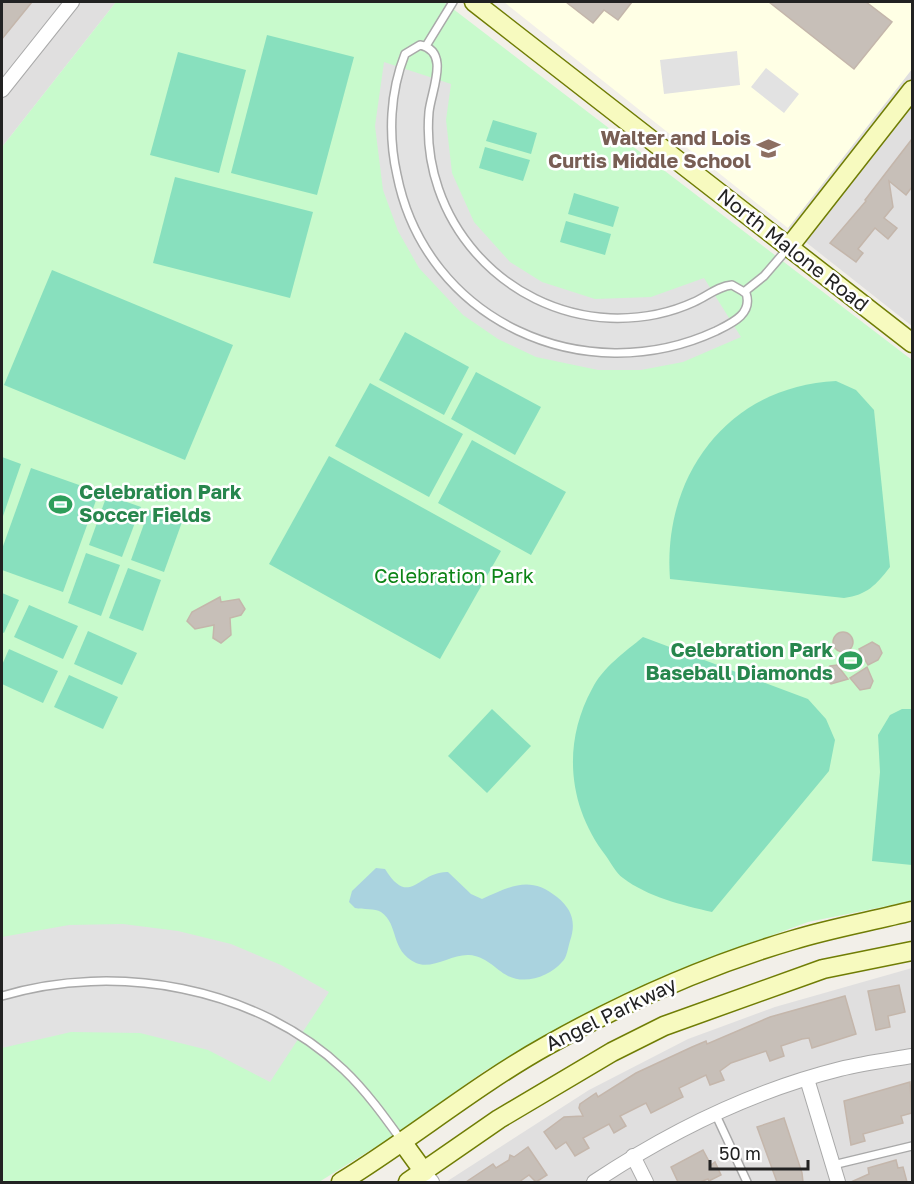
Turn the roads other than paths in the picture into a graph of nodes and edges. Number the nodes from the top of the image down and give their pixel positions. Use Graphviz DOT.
graph roads {
  1 [pos="72,2"];
  2 [pos="453,2"];
  3 [pos="474,2"];
  4 [pos="426,46"];
  5 [pos="2,90"];
  6 [pos="912,90"];
  7 [pos="789,247"];
  8 [pos="744,292"];
  9 [pos="912,343"];
  10 [pos="912,911"];
  11 [pos="912,951"];
  12 [pos="2,996"];
  13 [pos="912,1056"];
  14 [pos="807,1079"];
  15 [pos="715,1113"];
  16 [pos="403,1143"];
  17 [pos="912,1146"];
  18 [pos="633,1156"];
  19 [pos="833,1165"];
  20 [pos="428,1177"];
  21 [pos="341,1182"];
  22 [pos="408,1182"];
  23 [pos="594,1182"];
  24 [pos="646,1182"];
  25 [pos="747,1182"];
  26 [pos="838,1182"];
  1 -- 5 [label="street"];
  2 -- 4 [label="lane"];
  3 -- 7 [label="main road, North Malone Road"];
  4 -- 8 [label="lane"];
  4 -- 8 [label="lane"];
  6 -- 7 [label="main road"];
  7 -- 8 [label="lane"];
  7 -- 9 [label="main road, North Malone Road"];
  10 -- 16 [label="main road, Angel Parkway"];
  11 -- 20 [label="main road, Angel Parkway"];
  12 -- 16 [label="lane"];
  13 -- 14 [label="street"];
  14 -- 15 [label="street"];
  14 -- 19 [label="street"];
  15 -- 18 [label="street"];
  15 -- 25 [label="lane"];
  16 -- 20 [label="main road"];
  16 -- 21 [label="main road, Angel Parkway"];
  17 -- 19 [label="lane"];
  18 -- 23 [label="street"];
  18 -- 24 [label="street"];
  19 -- 26 [label="street"];
  20 -- 22 [label="main road, Angel Parkway"];
}
